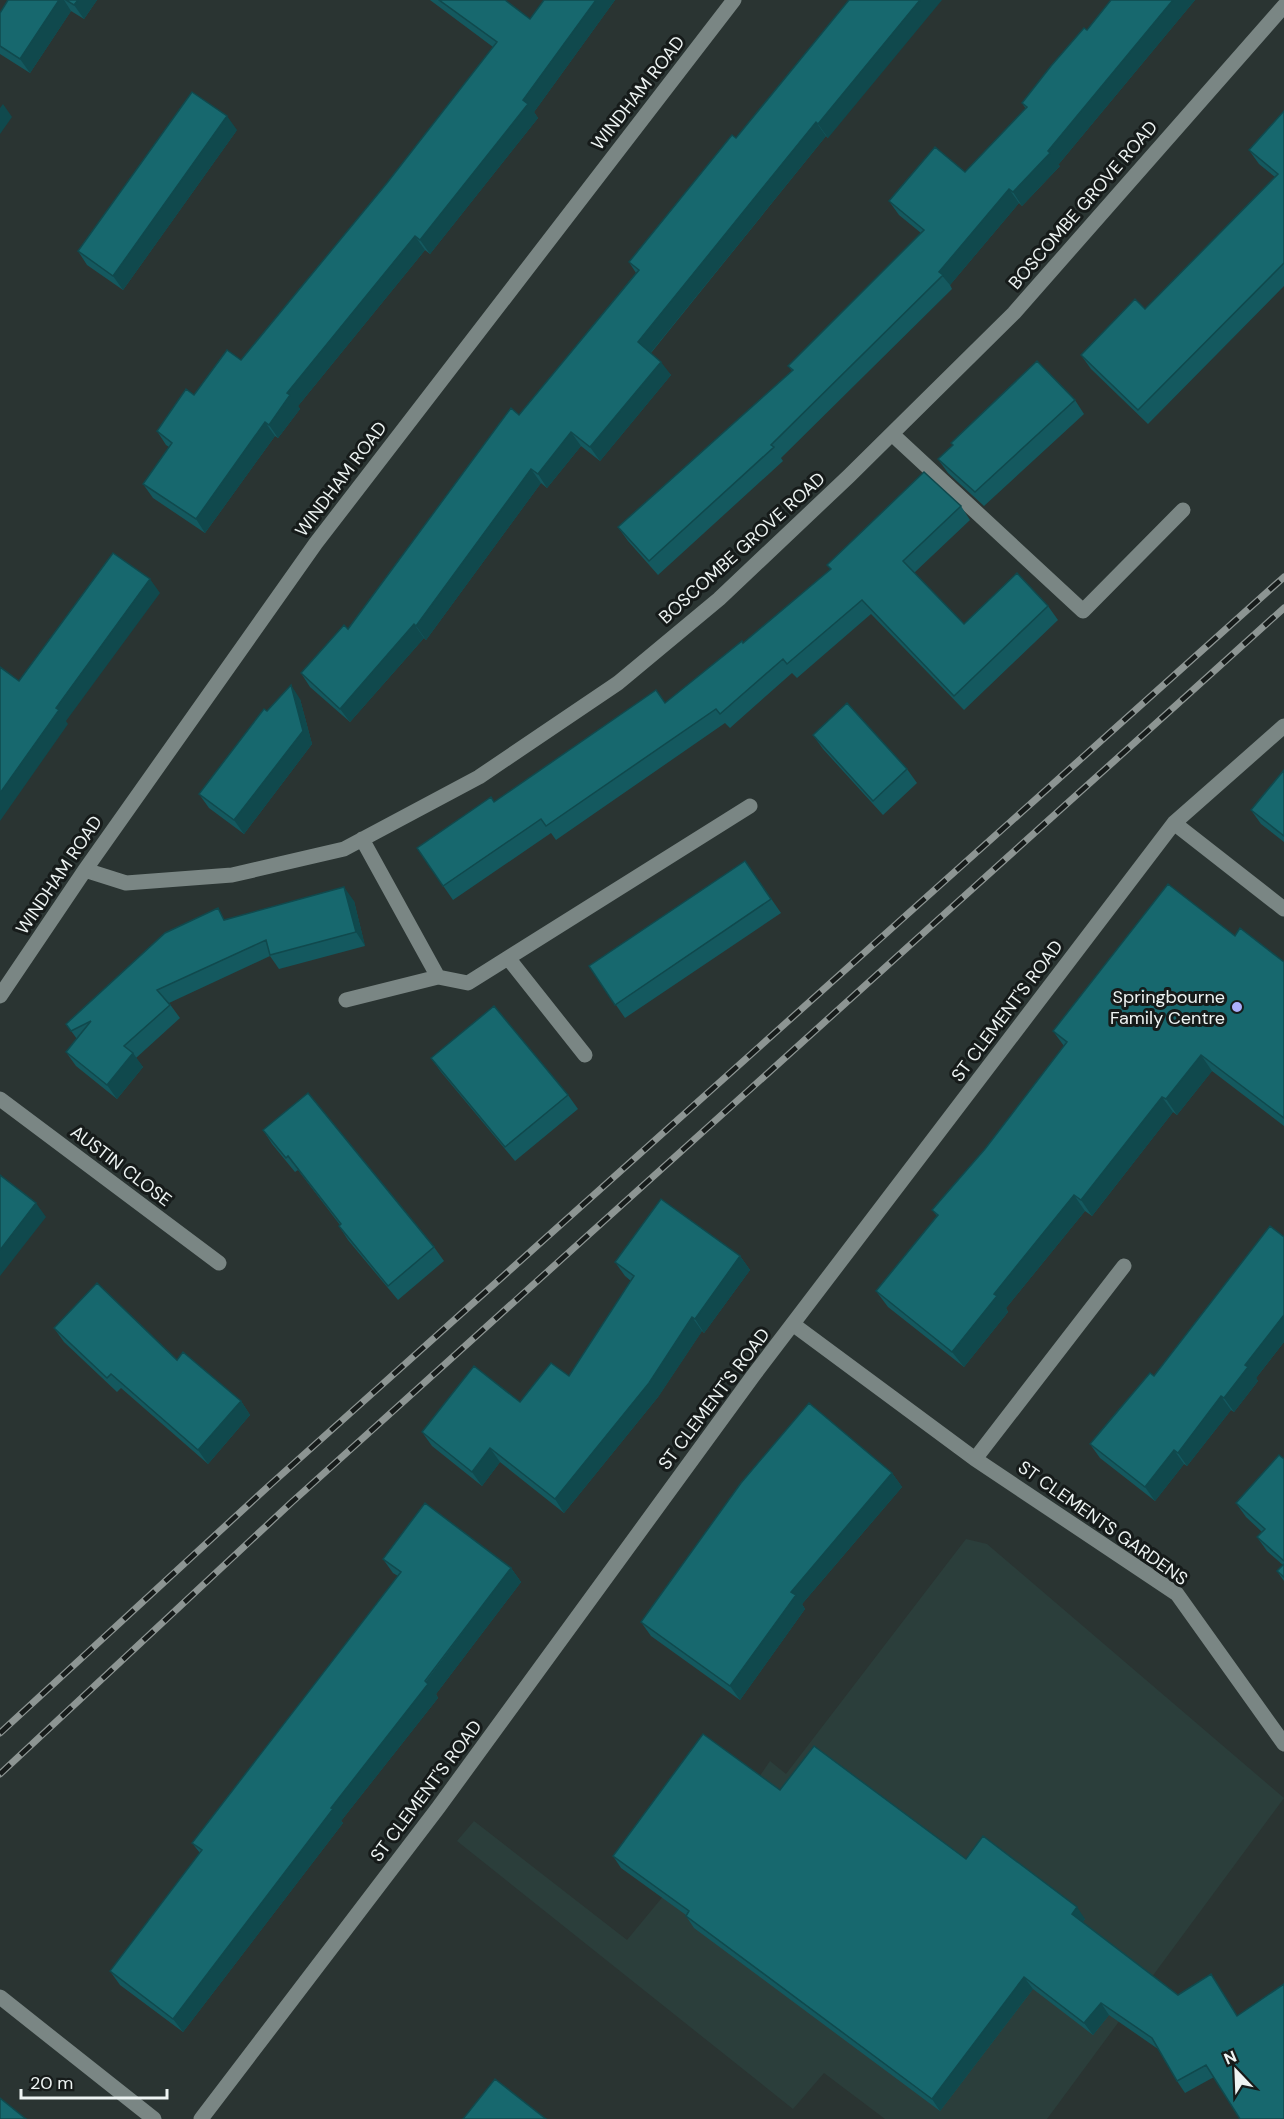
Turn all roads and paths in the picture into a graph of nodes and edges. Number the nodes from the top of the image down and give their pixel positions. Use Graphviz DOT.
graph roads {
  1 [pos="734,0"];
  2 [pos="1284,6"];
  3 [pos="892,434"];
  4 [pos="1183,510"];
  5 [pos="1284,726"];
  6 [pos="750,806"];
  7 [pos="1174,823"];
  8 [pos="363,839"];
  9 [pos="85,870"];
  10 [pos="1284,909"];
  11 [pos="508,958"];
  12 [pos="438,977"];
  13 [pos="0,996"];
  14 [pos="345,1000"];
  15 [pos="585,1055"];
  16 [pos="0,1099"];
  17 [pos="219,1263"];
  18 [pos="1124,1266"];
  19 [pos="794,1325"];
  20 [pos="975,1459"];
  21 [pos="1284,1744"];
  22 [pos="0,1997"];
  23 [pos="154,2119"];
  24 [pos="201,2119"];
  1 -- 9 [label="street, WINDHAM ROAD"];
  2 -- 3 [label="street, BOSCOMBE GROVE ROAD"];
  3 -- 4 [label="street"];
  3 -- 8 [label="street, BOSCOMBE GROVE ROAD"];
  5 -- 7 [label="street, ST CLEMENT'S ROAD"];
  6 -- 11 [label="street"];
  7 -- 10 [label="street"];
  7 -- 19 [label="street, ST CLEMENT'S ROAD"];
  8 -- 9 [label="street, BOSCOMBE GROVE ROAD"];
  8 -- 12 [label="street"];
  9 -- 13 [label="street, WINDHAM ROAD"];
  11 -- 12 [label="street"];
  11 -- 15 [label="street"];
  12 -- 14 [label="street"];
  16 -- 17 [label="street, AUSTIN CLOSE"];
  18 -- 20 [label="street"];
  19 -- 20 [label="street, ST CLEMENTS GARDENS"];
  19 -- 24 [label="street, ST CLEMENT'S ROAD"];
  20 -- 21 [label="street, ST CLEMENTS GARDENS"];
  22 -- 23 [label="street"];
}
